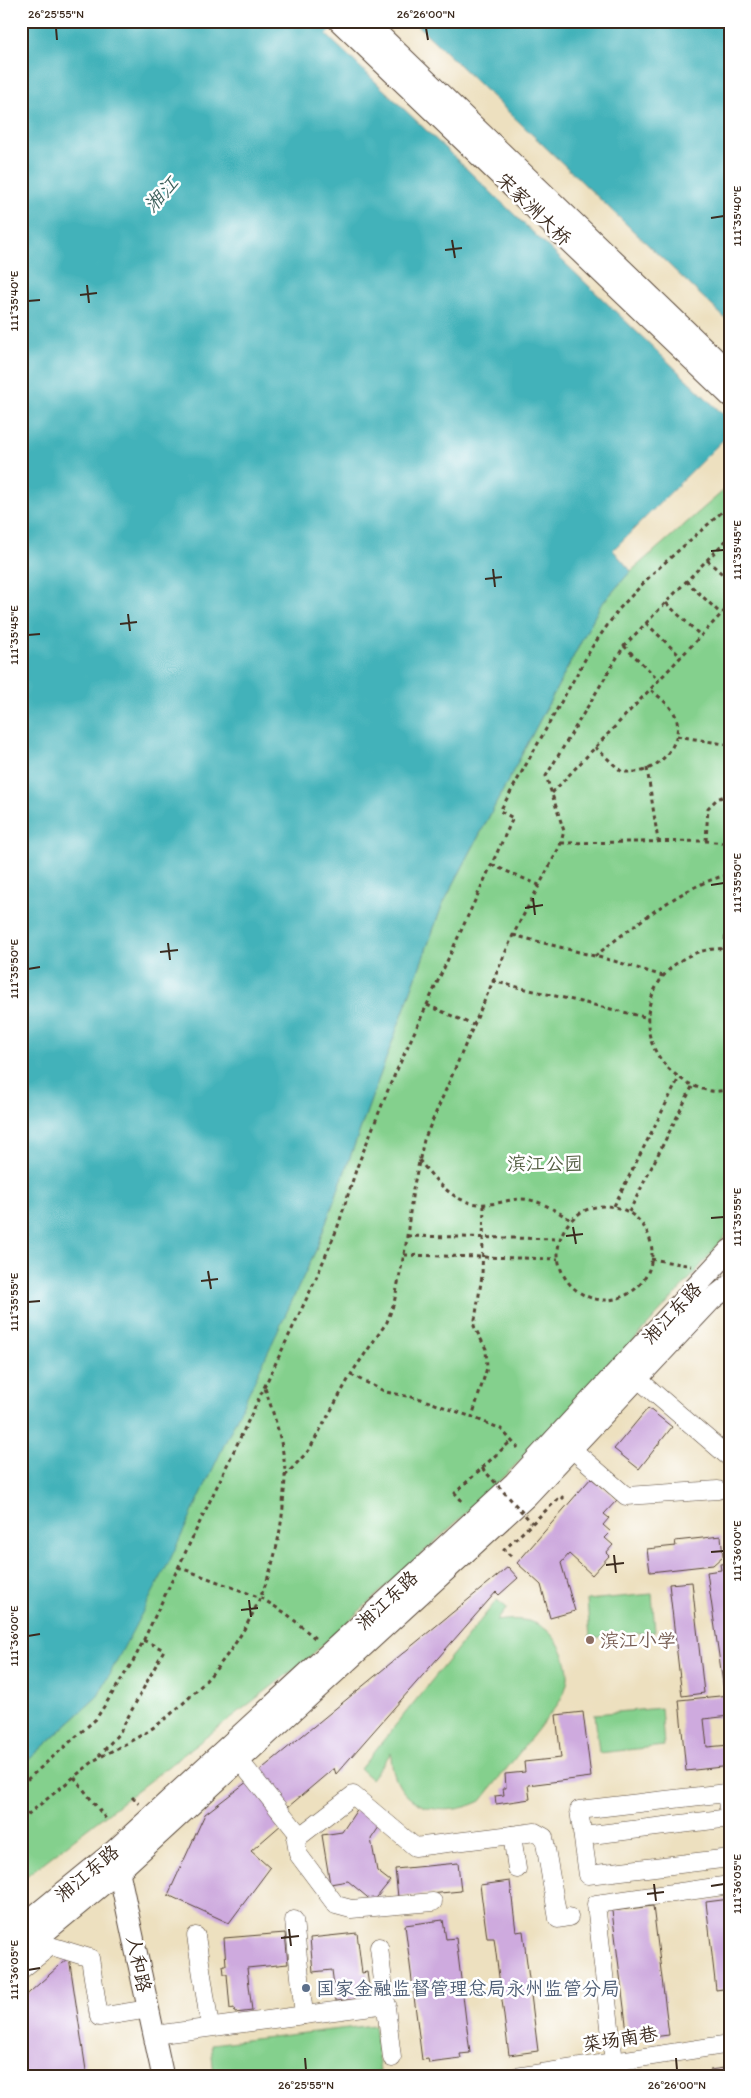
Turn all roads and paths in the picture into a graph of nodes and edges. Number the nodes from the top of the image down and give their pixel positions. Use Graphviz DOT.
graph roads {
  1 [pos="339,21"];
  2 [pos="365,21"];
  3 [pos="730,373"];
  4 [pos="730,396"];
  5 [pos="730,505"];
  6 [pos="730,536"];
  7 [pos="707,560"];
  8 [pos="686,581"];
  9 [pos="730,581"];
  10 [pos="666,602"];
  11 [pos="730,605"];
  12 [pos="721,614"];
  13 [pos="646,624"];
  14 [pos="701,636"];
  15 [pos="624,646"];
  16 [pos="681,657"];
  17 [pos="659,680"];
  18 [pos="650,689"];
  19 [pos="677,736"];
  20 [pos="730,745"];
  21 [pos="595,747"];
  22 [pos="647,768"];
  23 [pos="552,793"];
  24 [pos="730,794"];
  25 [pos="706,841"];
  26 [pos="658,842"];
  27 [pos="561,843"];
  28 [pos="730,844"];
  29 [pos="492,865"];
  30 [pos="729,874"];
  31 [pos="539,885"];
  32 [pos="513,934"];
  33 [pos="728,949"];
  34 [pos="595,956"];
  35 [pos="663,976"];
  36 [pos="492,981"];
  37 [pos="427,1005"];
  38 [pos="649,1018"];
  39 [pos="473,1025"];
  40 [pos="680,1078"];
  41 [pos="693,1085"];
  42 [pos="730,1090"];
  43 [pos="419,1160"];
  44 [pos="484,1205"];
  45 [pos="614,1206"];
  46 [pos="629,1212"];
  47 [pos="571,1220"];
  48 [pos="407,1236"];
  49 [pos="483,1237"];
  50 [pos="560,1239"];
  51 [pos="730,1250"];
  52 [pos="404,1255"];
  53 [pos="483,1257"];
  54 [pos="558,1259"];
  55 [pos="651,1259"];
  56 [pos="712,1270"];
  57 [pos="730,1286"];
  58 [pos="351,1375"];
  59 [pos="638,1378"];
  60 [pos="265,1388"];
  61 [pos="472,1417"];
  62 [pos="511,1441"];
  63 [pos="518,1448"];
  64 [pos="572,1449"];
  65 [pos="730,1458"];
  66 [pos="482,1468"];
  67 [pos="285,1476"];
  68 [pos="718,1490"];
  69 [pos="462,1501"];
  70 [pos="566,1501"];
  71 [pos="532,1523"];
  72 [pos="511,1556"];
  73 [pos="178,1567"];
  74 [pos="261,1598"];
  75 [pos="143,1640"];
  76 [pos="330,1652"];
  77 [pos="95,1760"];
  78 [pos="239,1760"];
  79 [pos="74,1777"];
  80 [pos="21,1785"];
  81 [pos="132,1797"];
  82 [pos="142,1806"];
  83 [pos="729,1818"];
  84 [pos="106,1819"];
  85 [pos="21,1820"];
  86 [pos="730,1822"];
  87 [pos="512,1835"];
  88 [pos="300,1836"];
  89 [pos="583,1836"];
  90 [pos="730,1858"];
  91 [pos="117,1861"];
  92 [pos="517,1869"];
  93 [pos="730,1886"];
  94 [pos="434,1902"];
  95 [pos="569,1917"];
  96 [pos="294,1920"];
  97 [pos="21,1927"];
  98 [pos="196,1936"];
  99 [pos="379,1947"];
  100 [pos="21,1952"];
  101 [pos="21,1970"];
  102 [pos="387,2004"];
  103 [pos="148,2009"];
  104 [pos="304,2015"];
  105 [pos="210,2028"];
  106 [pos="154,2035"];
  107 [pos="730,2044"];
  108 [pos="392,2058"];
  109 [pos="606,2067"];
  110 [pos="163,2077"];
  111 [pos="516,2077"];
  1 -- 4 [label="main road, 宋家洲大桥"];
  2 -- 3 [label="main road, 宋家洲大桥"];
  5 -- 29 [label="path"];
  6 -- 7 [label="path"];
  7 -- 8 [label="path"];
  7 -- 9 [label="path"];
  8 -- 10 [label="path"];
  8 -- 12 [label="path"];
  10 -- 13 [label="path"];
  10 -- 14 [label="path"];
  11 -- 12 [label="path"];
  12 -- 14 [label="path"];
  13 -- 15 [label="path"];
  13 -- 16 [label="path"];
  14 -- 16 [label="path"];
  15 -- 17 [label="path"];
  15 -- 23 [label="path"];
  16 -- 17 [label="path"];
  17 -- 18 [label="path"];
  18 -- 19 [label="path"];
  18 -- 21 [label="path"];
  19 -- 20 [label="path"];
  19 -- 22 [label="path"];
  21 -- 22 [label="path"];
  21 -- 23 [label="path"];
  22 -- 26 [label="path"];
  23 -- 27 [label="path"];
  24 -- 25 [label="path"];
  25 -- 26 [label="path"];
  25 -- 28 [label="path"];
  26 -- 27 [label="path"];
  27 -- 31 [label="path"];
  29 -- 31 [label="path"];
  29 -- 37 [label="path"];
  30 -- 33 [label="path"];
  30 -- 34 [label="path"];
  31 -- 32 [label="path"];
  32 -- 34 [label="path"];
  32 -- 36 [label="path"];
  33 -- 35 [label="path"];
  34 -- 35 [label="path"];
  35 -- 38 [label="path"];
  36 -- 38 [label="path"];
  36 -- 39 [label="path"];
  37 -- 39 [label="path"];
  37 -- 60 [label="path"];
  38 -- 40 [label="path"];
  39 -- 43 [label="path"];
  40 -- 41 [label="path"];
  40 -- 45 [label="path"];
  41 -- 42 [label="path"];
  41 -- 46 [label="path"];
  43 -- 44 [label="path"];
  43 -- 48 [label="path"];
  44 -- 47 [label="path"];
  44 -- 49 [label="path"];
  45 -- 46 [label="path"];
  45 -- 47 [label="path"];
  46 -- 55 [label="path"];
  47 -- 50 [label="path"];
  48 -- 49 [label="path"];
  48 -- 52 [label="path"];
  49 -- 50 [label="path"];
  49 -- 53 [label="path"];
  50 -- 54 [label="path"];
  51 -- 56 [label="main road, 湘江东路"];
  52 -- 53 [label="path"];
  52 -- 58 [label="path"];
  53 -- 54 [label="path"];
  53 -- 61 [label="path"];
  54 -- 55 [label="path"];
  55 -- 56 [label="path"];
  56 -- 76 [label="main road, 湘江东路"];
  57 -- 59 [label="main road, 湘江东路"];
  58 -- 61 [label="path"];
  58 -- 67 [label="path"];
  59 -- 64 [label="main road, 湘江东路"];
  59 -- 65 [label="street"];
  60 -- 67 [label="path"];
  60 -- 73 [label="path"];
  61 -- 62 [label="path"];
  62 -- 63 [label="path"];
  62 -- 66 [label="path"];
  64 -- 68 [label="street"];
  64 -- 78 [label="main road, 湘江东路"];
  66 -- 69 [label="path"];
  66 -- 71 [label="path, bridge"];
  67 -- 74 [label="path"];
  70 -- 71 [label="path"];
  71 -- 72 [label="path"];
  73 -- 74 [label="path"];
  73 -- 75 [label="path"];
  74 -- 76 [label="path"];
  74 -- 77 [label="path"];
  75 -- 77 [label="path"];
  75 -- 80 [label="path"];
  76 -- 91 [label="main road, 湘江东路"];
  77 -- 79 [label="path"];
  78 -- 88 [label="street"];
  78 -- 91 [label="main road, 湘江东路"];
  79 -- 84 [label="path"];
  79 -- 85 [label="path"];
  81 -- 82 [label="path"];
  83 -- 86 [label="street"];
  83 -- 89 [label="street"];
  83 -- 89 [label="street"];
  87 -- 88 [label="street"];
  87 -- 92 [label="street"];
  87 -- 95 [label="street"];
  88 -- 94 [label="street"];
  89 -- 90 [label="street"];
  91 -- 97 [label="main road, 湘江东路"];
  91 -- 100 [label="main road, 湘江东路"];
  91 -- 103 [label="main road, 人和路"];
  93 -- 109 [label="street"];
  96 -- 104 [label="street"];
  98 -- 105 [label="street"];
  99 -- 102 [label="street"];
  101 -- 103 [label="street"];
  102 -- 104 [label="street"];
  102 -- 108 [label="street"];
  103 -- 106 [label="main road, 人和路"];
  104 -- 105 [label="street"];
  105 -- 106 [label="street"];
  106 -- 110 [label="main road, 人和路"];
  107 -- 109 [label="street, 菜场南巷"];
  109 -- 111 [label="street, 菜场南巷"];
}
